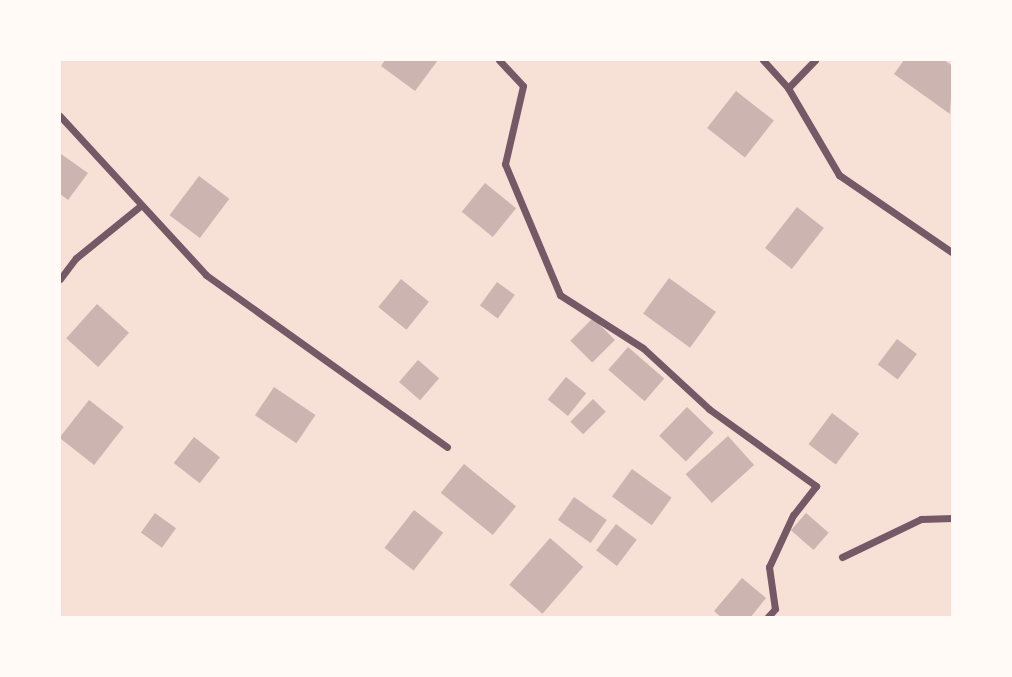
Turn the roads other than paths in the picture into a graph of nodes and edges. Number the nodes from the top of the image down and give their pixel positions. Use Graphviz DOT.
graph roads {
  1 [pos="499,60"];
  2 [pos="762,60"];
  3 [pos="815,60"];
  4 [pos="788,88"];
  5 [pos="60,116"];
  6 [pos="139,207"];
  7 [pos="953,253"];
  8 [pos="60,279"];
  9 [pos="447,447"];
  10 [pos="953,518"];
  11 [pos="842,557"];
  12 [pos="767,618"];
  1 -- 12 [label="street"];
  2 -- 4 [label="street"];
  3 -- 4 [label="street"];
  4 -- 7 [label="street"];
  5 -- 6 [label="street"];
  6 -- 8 [label="street"];
  6 -- 9 [label="street"];
  10 -- 11 [label="street"];
}
